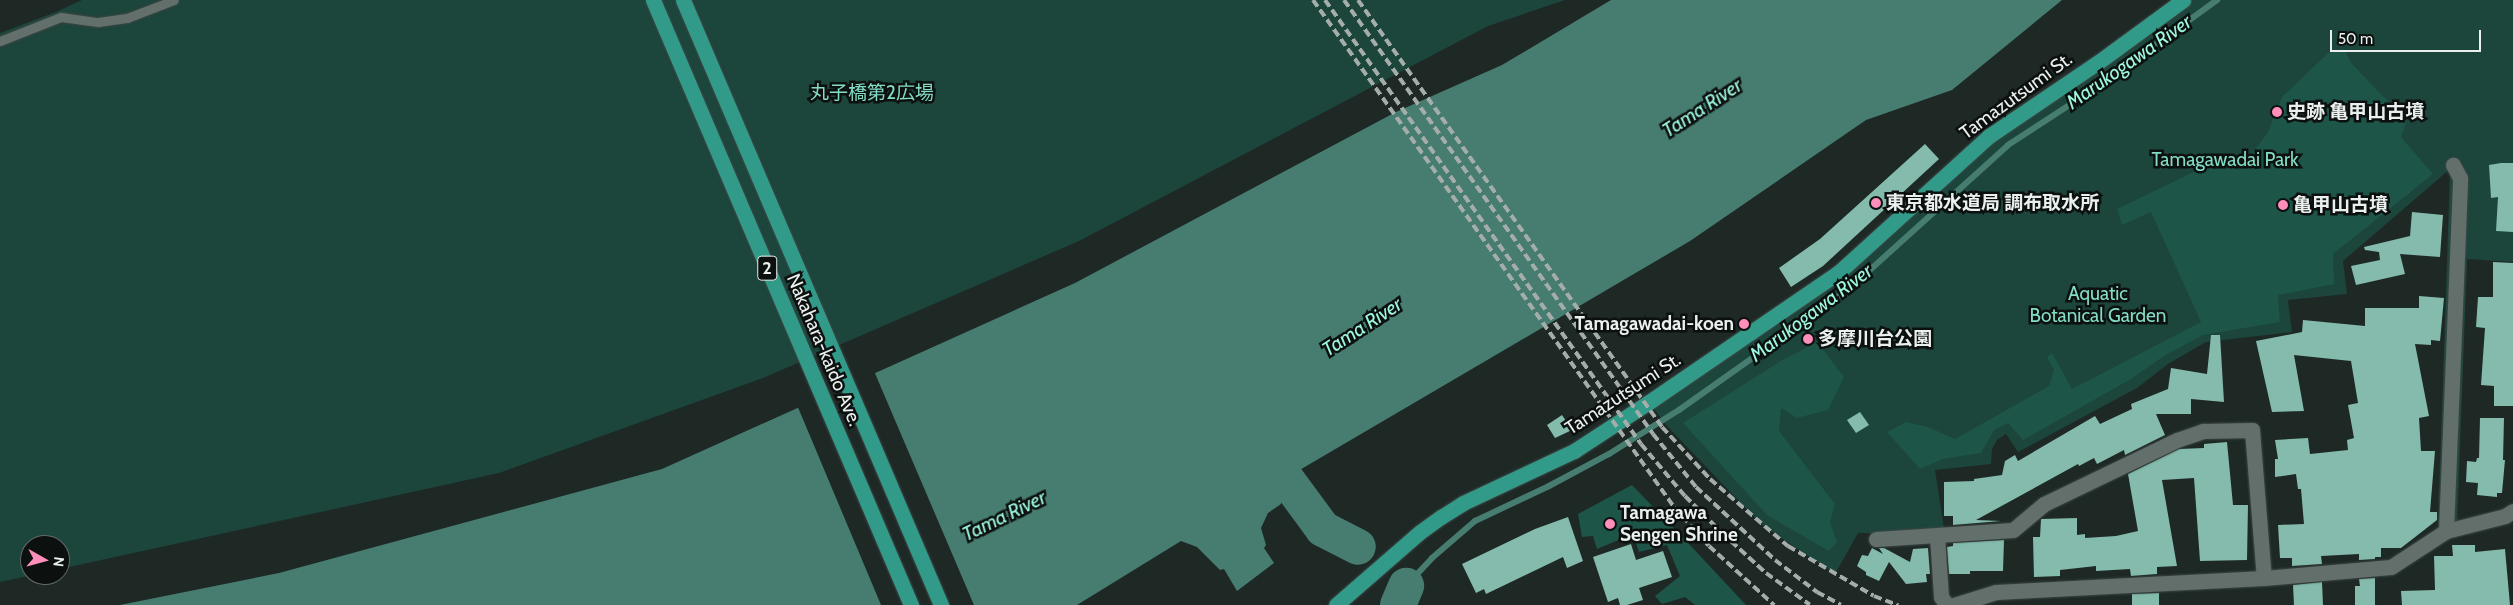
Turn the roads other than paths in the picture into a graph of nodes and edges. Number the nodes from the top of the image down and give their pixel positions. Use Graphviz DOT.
graph roads {
  1 [pos="174,0"];
  2 [pos="653,0"];
  3 [pos="683,0"];
  4 [pos="2184,0"];
  5 [pos="0,41"];
  6 [pos="2454,165"];
  7 [pos="2510,515"];
  8 [pos="2446,530"];
  9 [pos="1938,536"];
  10 [pos="1876,539"];
  11 [pos="2264,578"];
  12 [pos="911,605"];
  13 [pos="941,605"];
  14 [pos="1336,605"];
  15 [pos="1947,605"];
  16 [pos="1954,605"];
  1 -- 5 [label="lane"];
  2 -- 12 [label="main road, Nakahara-kaido Ave. / 2"];
  3 -- 13 [label="main road, Nakahara-kaido Ave. / 2"];
  4 -- 14 [label="main road, Tamazutsumi St."];
  6 -- 8 [label="street"];
  7 -- 8 [label="street"];
  8 -- 11 [label="street"];
  9 -- 10 [label="street"];
  9 -- 11 [label="street"];
  9 -- 15 [label="street"];
  11 -- 16 [label="street"];
}
